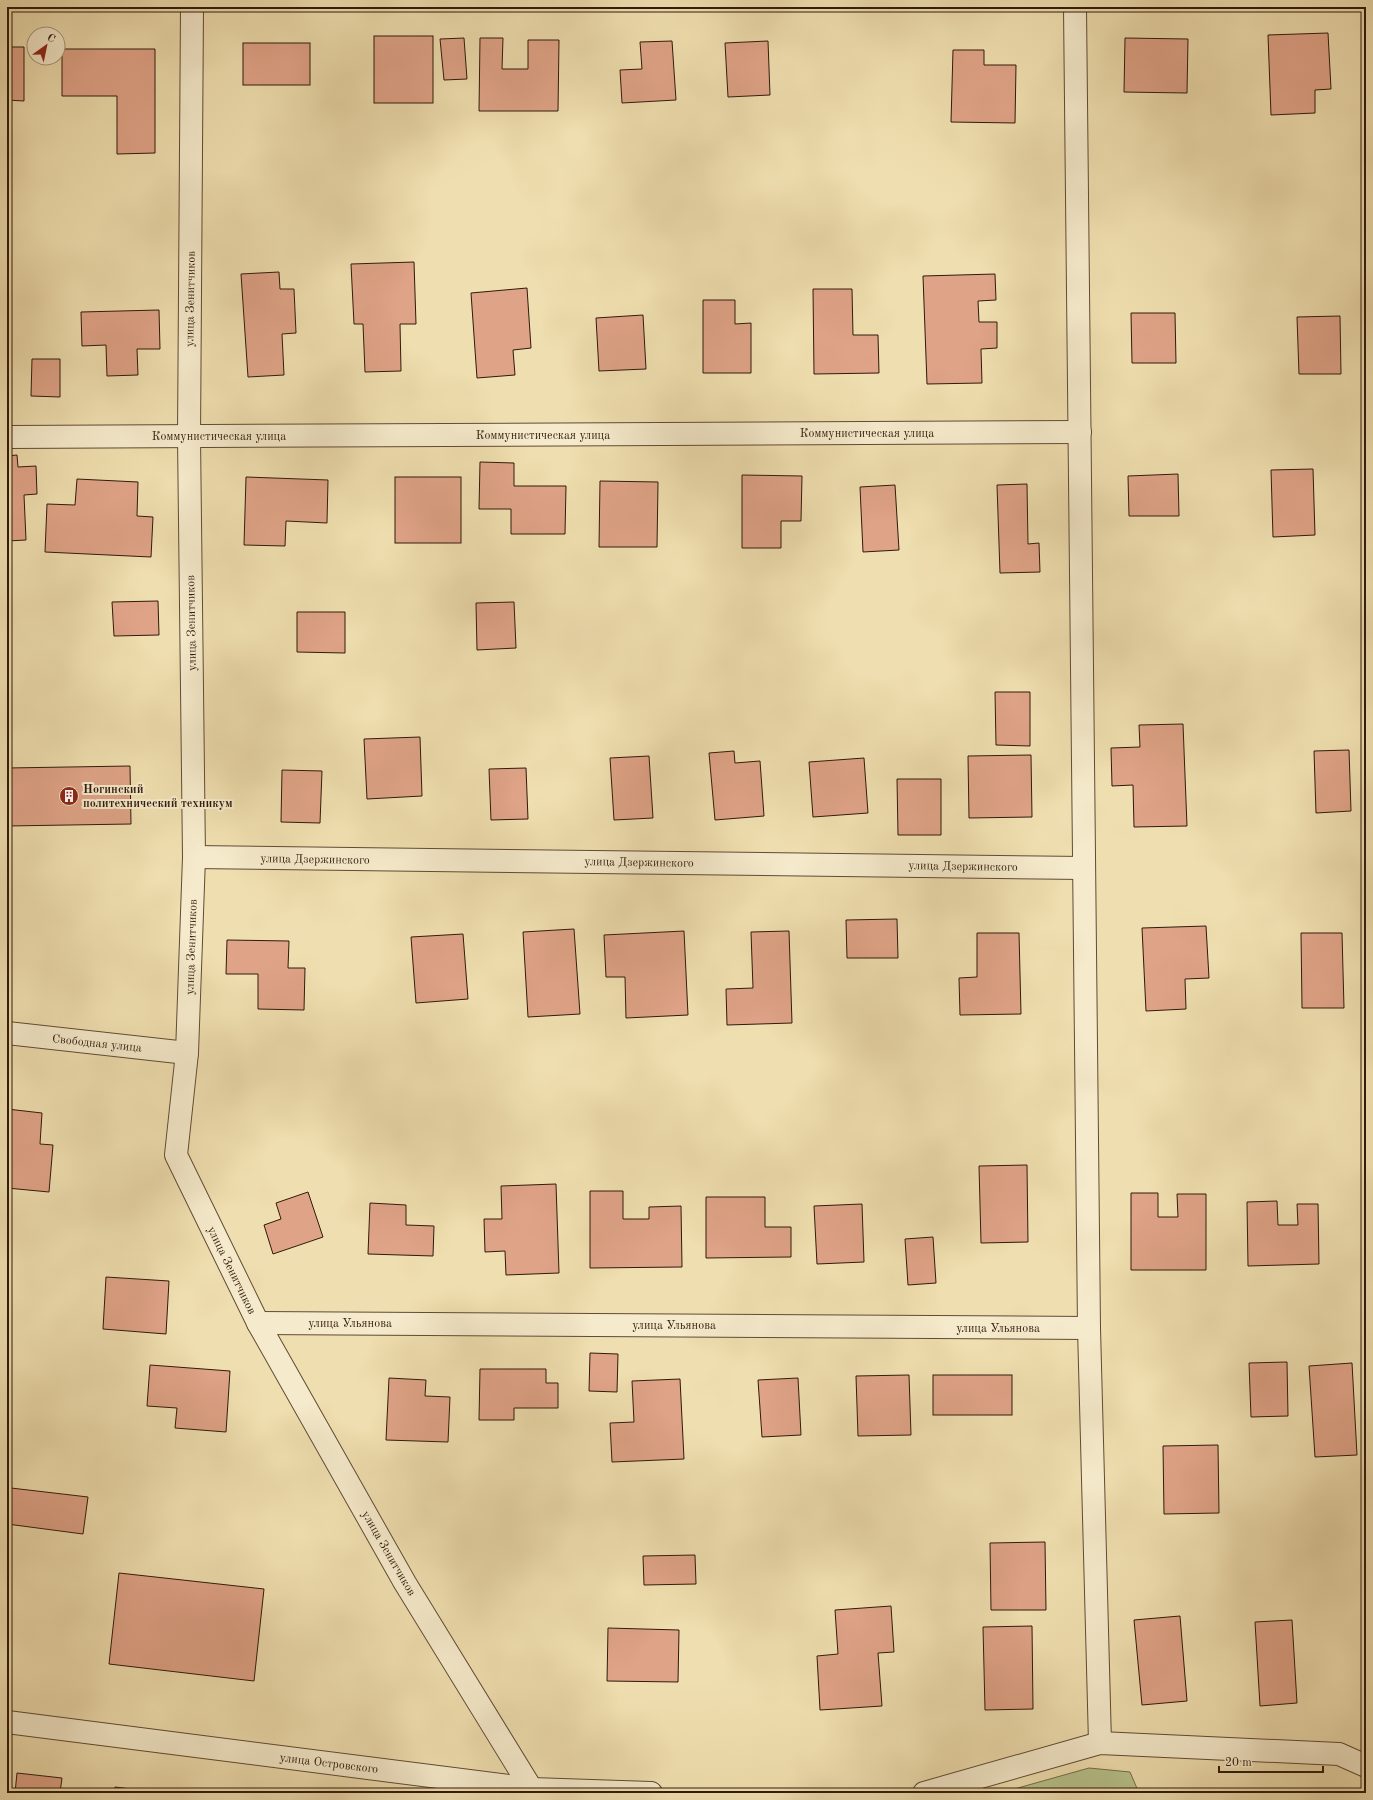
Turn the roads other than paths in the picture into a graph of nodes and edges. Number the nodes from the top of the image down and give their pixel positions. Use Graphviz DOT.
graph roads {
  1 [pos="192,7"];
  2 [pos="1075,7"];
  3 [pos="1080,432"];
  4 [pos="7,437"];
  5 [pos="189,437"];
  6 [pos="194,857"];
  7 [pos="1084,868"];
  8 [pos="7,1033"];
  9 [pos="187,1053"];
  10 [pos="258,1322"];
  11 [pos="1089,1328"];
  12 [pos="7,1722"];
  13 [pos="1100,1743"];
  14 [pos="1366,1766"];
  15 [pos="533,1791"];
  16 [pos="651,1793"];
  17 [pos="924,1793"];
  1 -- 5 [label="street, улица Зенитчиков"];
  2 -- 3 [label="street"];
  3 -- 5 [label="street, Коммунистическая улица"];
  3 -- 7 [label="street"];
  4 -- 5 [label="street, Коммунистическая улица"];
  5 -- 6 [label="street, улица Зенитчиков"];
  6 -- 7 [label="street, улица Дзержинского"];
  6 -- 9 [label="street, улица Зенитчиков"];
  7 -- 11 [label="street"];
  8 -- 9 [label="street, Свободная улица"];
  9 -- 10 [label="street, улица Зенитчиков"];
  10 -- 11 [label="street, улица Ульянова"];
  10 -- 15 [label="street, улица Зенитчиков"];
  11 -- 13 [label="street"];
  12 -- 15 [label="street, улица Островского"];
  13 -- 14 [label="street"];
  13 -- 17 [label="street"];
  15 -- 16 [label="street, улица Островского"];
}
